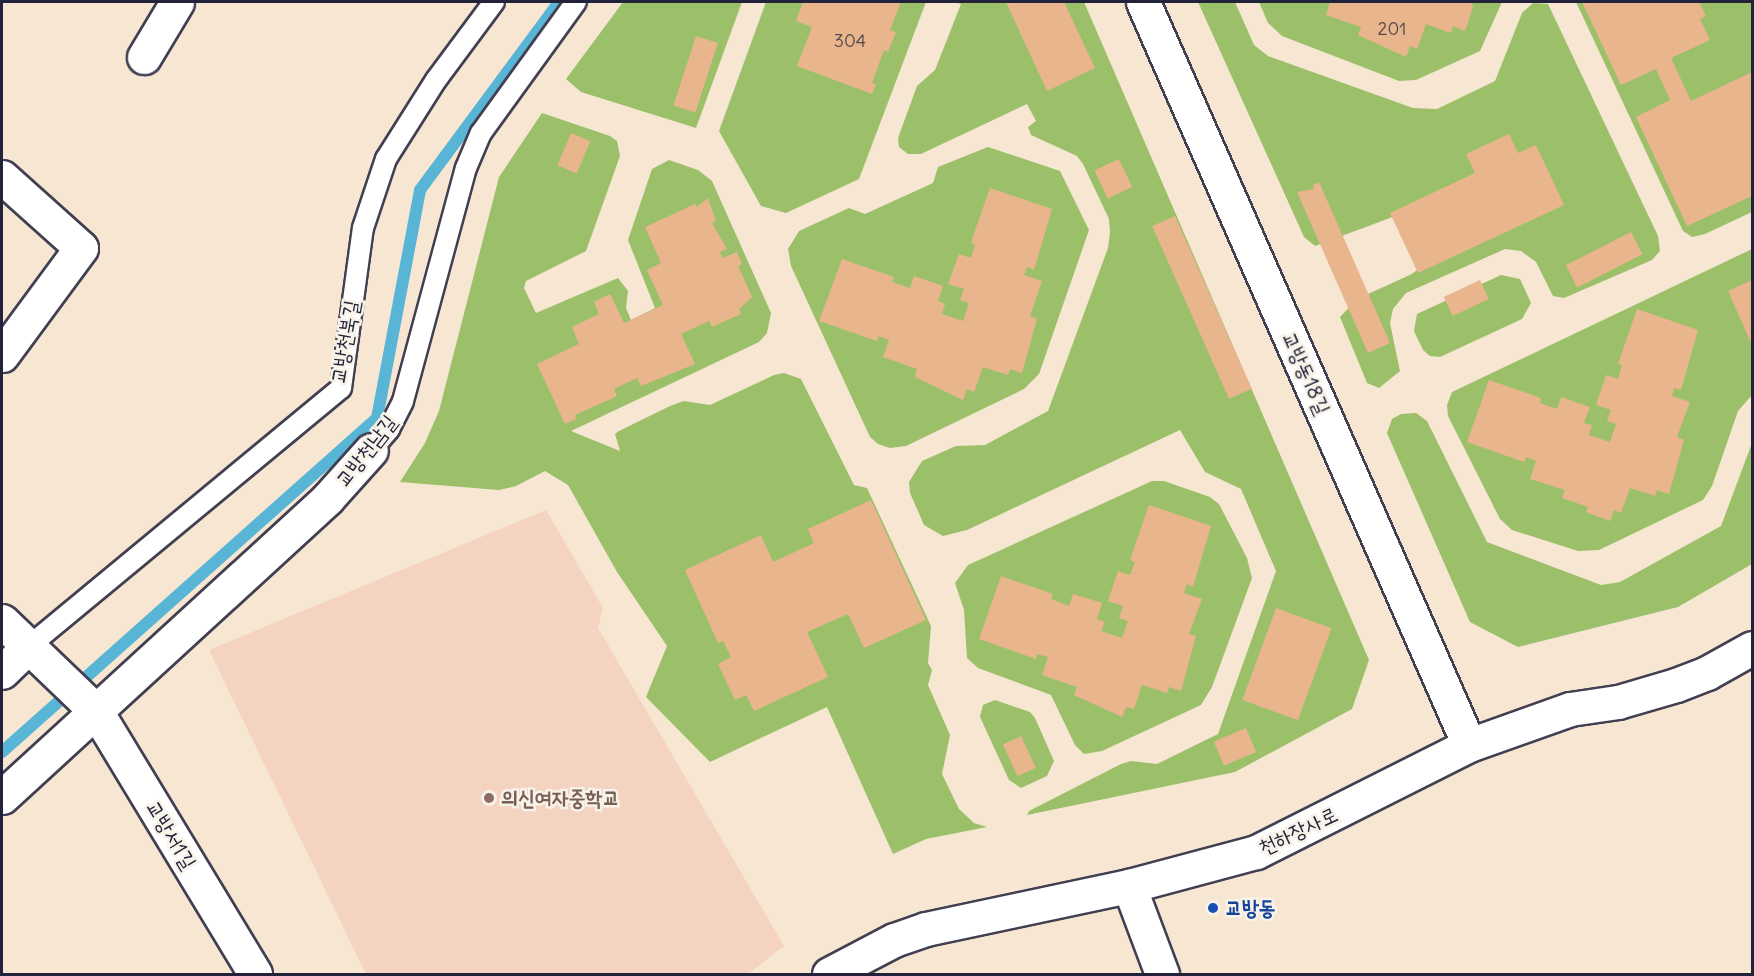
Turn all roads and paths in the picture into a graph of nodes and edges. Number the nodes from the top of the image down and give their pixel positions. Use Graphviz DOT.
graph roads {
  1 [pos="177,2"];
  2 [pos="494,2"];
  3 [pos="576,2"];
  4 [pos="1143,2"];
  5 [pos="144,57"];
  6 [pos="2,177"];
  7 [pos="2,356"];
  8 [pos="371,450"];
  9 [pos="2,621"];
  10 [pos="1752,648"];
  11 [pos="34,653"];
  12 [pos="2,672"];
  13 [pos="90,705"];
  14 [pos="1469,745"];
  15 [pos="2,797"];
  16 [pos="1129,886"];
  17 [pos="255,975"];
  18 [pos="829,975"];
  19 [pos="1162,975"];
  1 -- 5 [label="main road"];
  2 -- 11 [label="lane, 교방천북길"];
  3 -- 8 [label="lane, 교방천남길"];
  4 -- 14 [label="main road, 교방동18길"];
  6 -- 7 [label="main road"];
  8 -- 13 [label="main road, 교방천남길"];
  9 -- 11 [label="main road"];
  10 -- 14 [label="main road, 천하장사로"];
  11 -- 12 [label="main road, 교방천북길"];
  11 -- 13 [label="main road, 교방서1길"];
  13 -- 15 [label="main road, 교방천남길"];
  13 -- 17 [label="main road, 교방서1길"];
  14 -- 16 [label="main road, 천하장사로"];
  16 -- 18 [label="main road, 천하장사로"];
  16 -- 19 [label="main road"];
}
